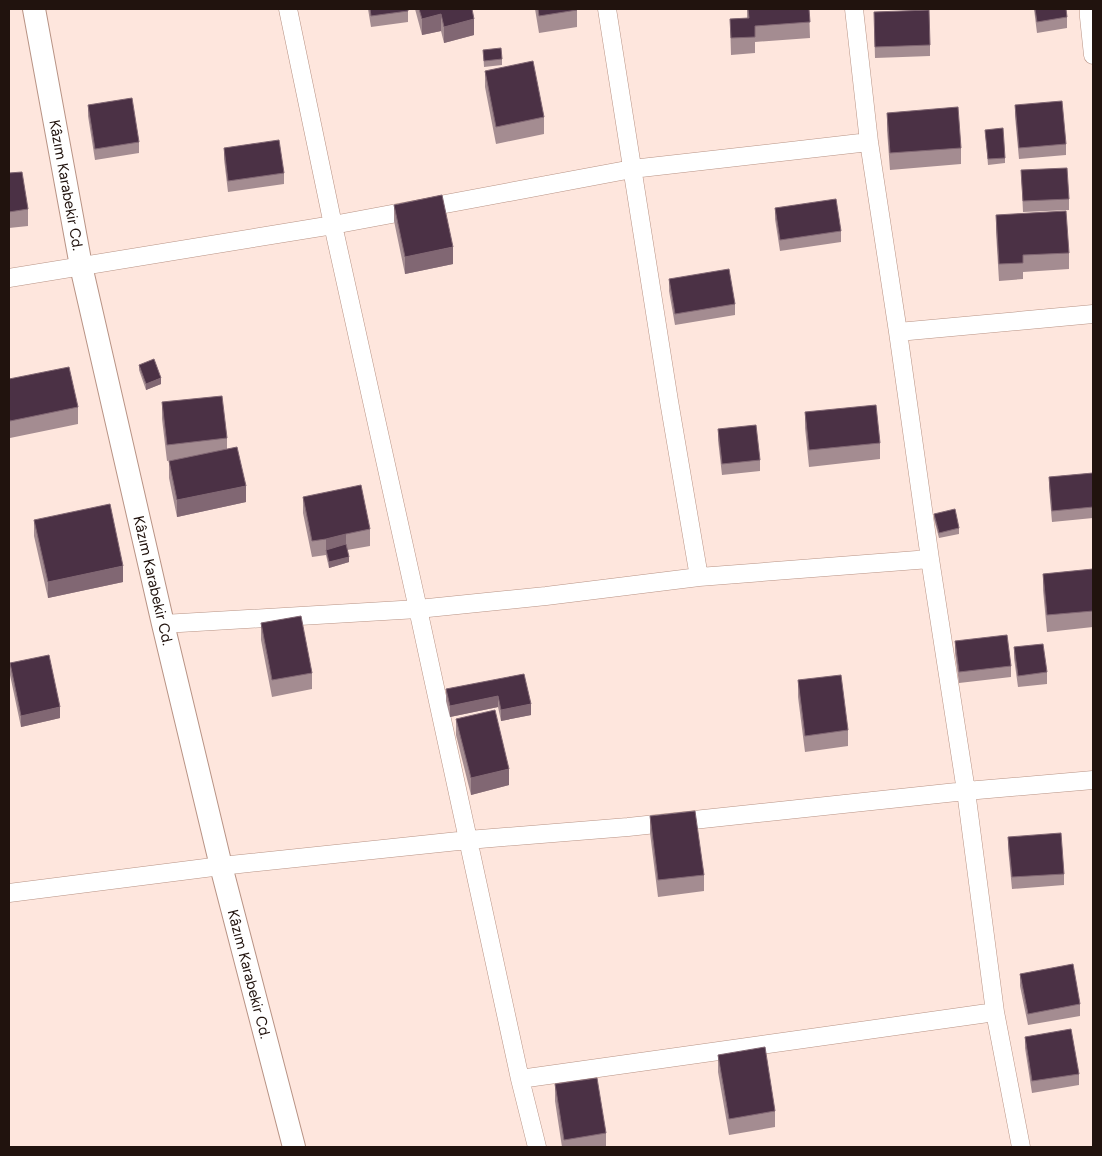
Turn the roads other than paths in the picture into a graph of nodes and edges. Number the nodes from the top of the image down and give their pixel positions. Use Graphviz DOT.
graph roads {
  1 [pos="34,9"];
  2 [pos="288,9"];
  3 [pos="607,9"];
  4 [pos="854,9"];
  5 [pos="1089,9"];
  6 [pos="1093,56"];
  7 [pos="869,142"];
  8 [pos="632,169"];
  9 [pos="332,225"];
  10 [pos="81,266"];
  11 [pos="9,278"];
  12 [pos="1093,314"];
  13 [pos="898,332"];
  14 [pos="930,559"];
  15 [pos="699,577"];
  16 [pos="418,609"];
  17 [pos="164,624"];
  18 [pos="1093,780"];
  19 [pos="966,791"];
  20 [pos="468,840"];
  21 [pos="221,866"];
  22 [pos="9,893"];
  23 [pos="995,1012"];
  24 [pos="520,1079"];
  25 [pos="294,1147"];
  26 [pos="537,1147"];
  27 [pos="1021,1147"];
  1 -- 10 [label="street, Kâzım Karabekir Cd."];
  2 -- 9 [label="street"];
  3 -- 8 [label="street"];
  4 -- 7 [label="street"];
  5 -- 6 [label="street"];
  7 -- 8 [label="street"];
  7 -- 13 [label="street"];
  8 -- 9 [label="street"];
  8 -- 15 [label="street"];
  9 -- 10 [label="street"];
  9 -- 16 [label="street"];
  10 -- 11 [label="street"];
  10 -- 17 [label="street, Kâzım Karabekir Cd."];
  12 -- 13 [label="street"];
  13 -- 14 [label="street"];
  14 -- 15 [label="street"];
  14 -- 19 [label="street"];
  15 -- 16 [label="street"];
  16 -- 17 [label="street"];
  16 -- 20 [label="street"];
  17 -- 21 [label="street, Kâzım Karabekir Cd."];
  18 -- 19 [label="street"];
  19 -- 20 [label="street"];
  19 -- 23 [label="street"];
  20 -- 21 [label="street"];
  20 -- 24 [label="street"];
  21 -- 22 [label="street"];
  21 -- 25 [label="street, Kâzım Karabekir Cd."];
  23 -- 24 [label="street"];
  23 -- 27 [label="street"];
  24 -- 26 [label="street"];
}
